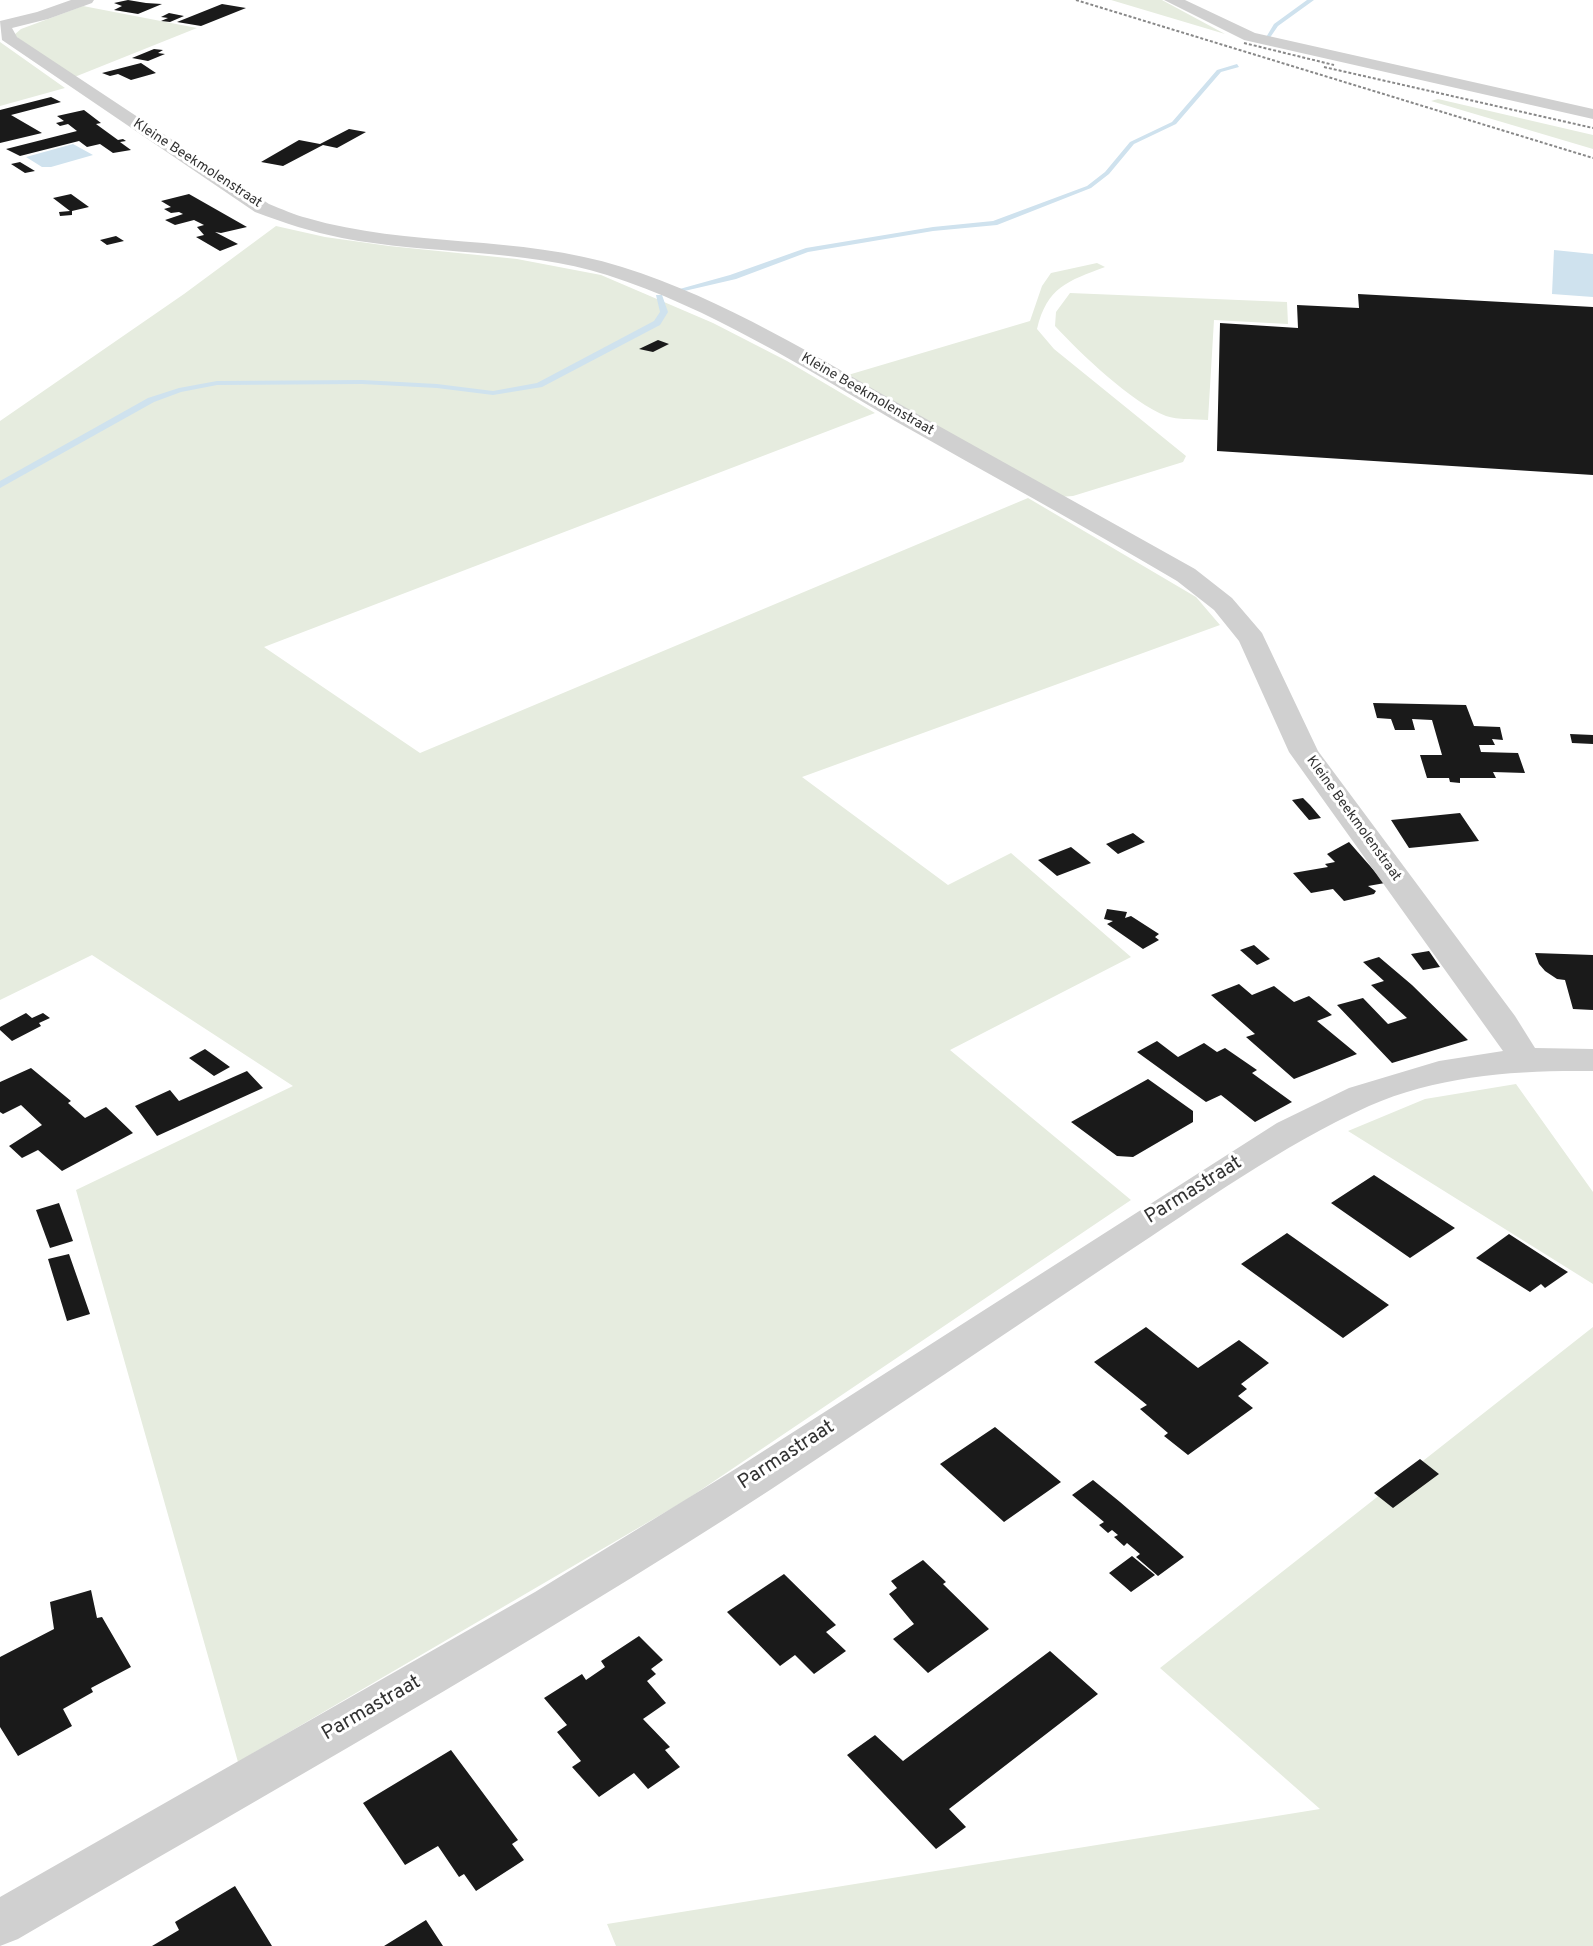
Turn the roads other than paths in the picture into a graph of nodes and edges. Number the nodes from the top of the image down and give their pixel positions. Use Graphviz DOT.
graph roads {
  1 [pos="86,0"];
  2 [pos="1172,0"];
  3 [pos="1,26"];
  4 [pos="1593,114"];
  5 [pos="1525,1059"];
  6 [pos="1593,1060"];
  7 [pos="0,1923"];
  1 -- 3 [label="street"];
  2 -- 4 [label="street"];
  3 -- 5 [label="street, Kleine Beekmolenstraat"];
  5 -- 6 [label="street, Parmastraat"];
  5 -- 7 [label="street, Parmastraat"];
}
